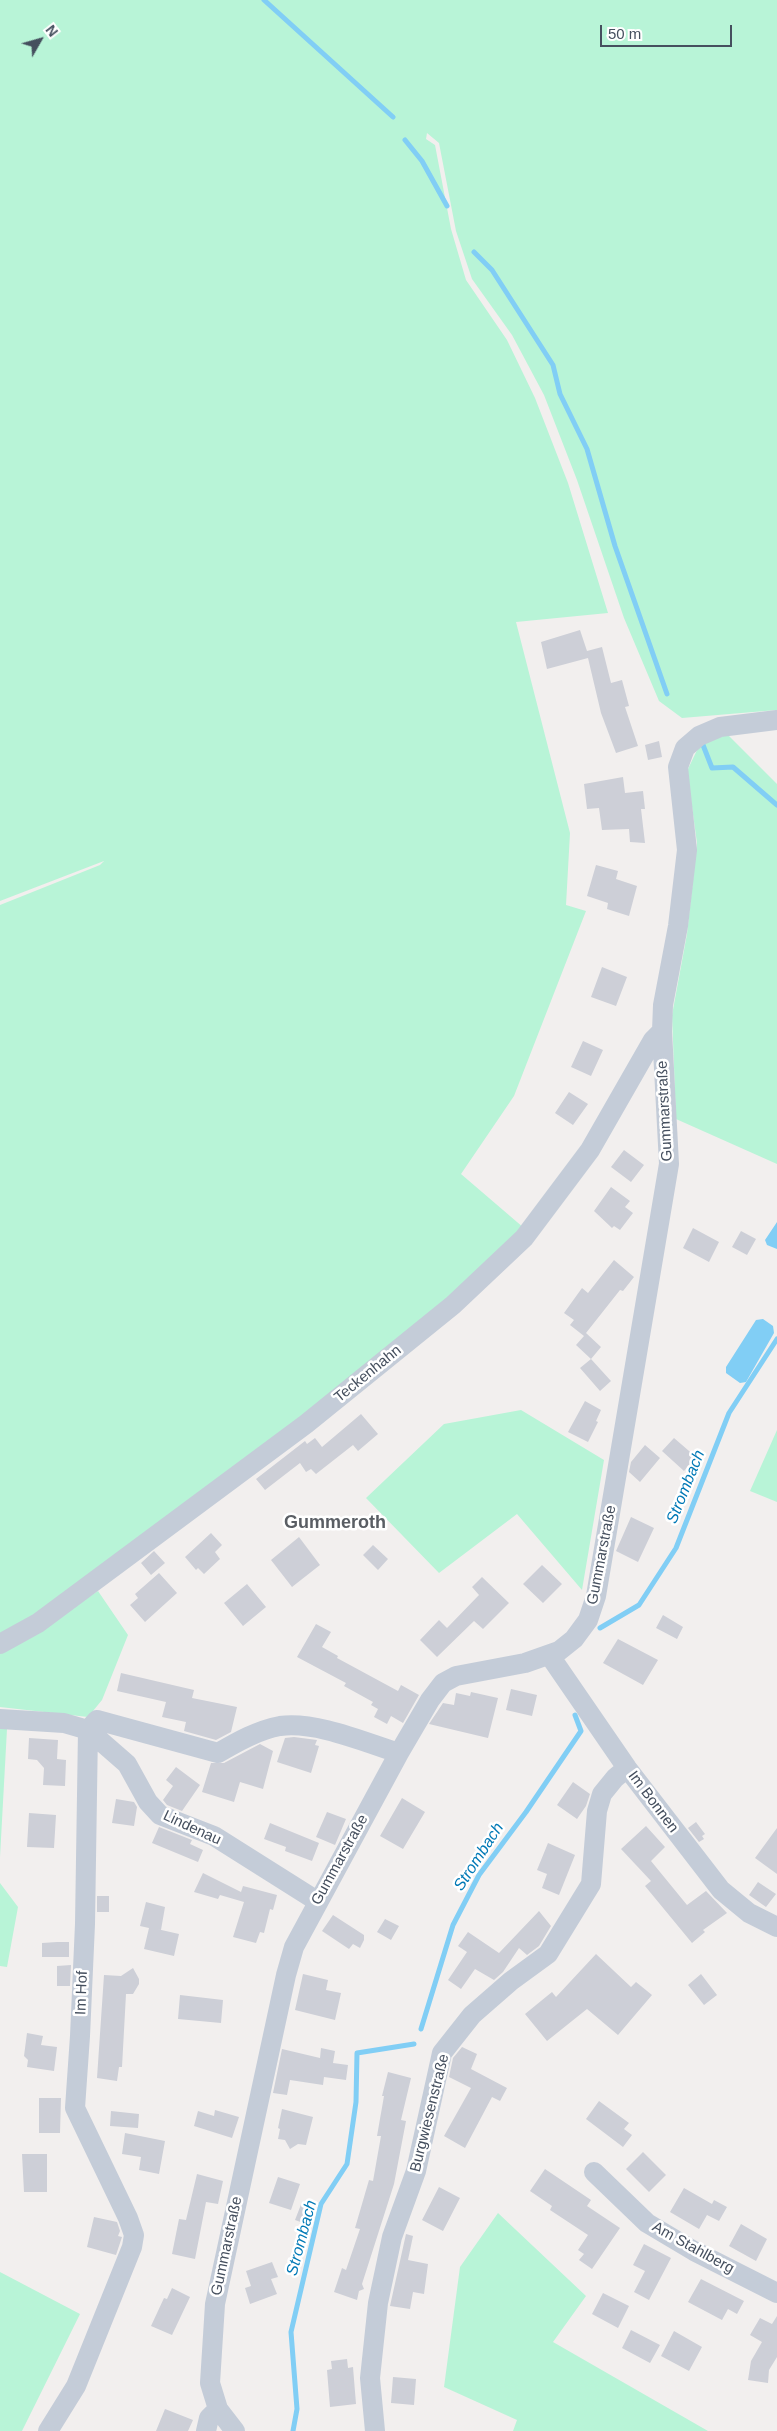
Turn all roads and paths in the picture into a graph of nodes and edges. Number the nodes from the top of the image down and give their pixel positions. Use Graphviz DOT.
graph roads {
  1 [pos="777,720"];
  2 [pos="662,1031"];
  3 [pos="0,1644"];
  4 [pos="550,1656"];
  5 [pos="0,1719"];
  6 [pos="88,1730"];
  7 [pos="399,1753"];
  8 [pos="627,1768"];
  9 [pos="317,1901"];
  10 [pos="777,1927"];
  11 [pos="594,2172"];
  12 [pos="777,2293"];
  13 [pos="218,2409"];
  14 [pos="48,2431"];
  15 [pos="206,2431"];
  16 [pos="235,2431"];
  17 [pos="375,2431"];
  1 -- 2 [label="street, Gummarstraße"];
  2 -- 3 [label="street, Teckenhahn"];
  2 -- 4 [label="street, Gummarstraße"];
  4 -- 7 [label="street, Gummarstraße"];
  4 -- 8 [label="street, Im Bonnen"];
  5 -- 6 [label="street, Lindenau"];
  6 -- 7 [label="street"];
  6 -- 9 [label="street, Lindenau"];
  6 -- 14 [label="street, Im Hof"];
  7 -- 9 [label="street, Gummarstraße"];
  8 -- 10 [label="street, Im Bonnen"];
  8 -- 17 [label="street, Burgwiesenstraße"];
  9 -- 13 [label="street, Gummarstraße"];
  11 -- 12 [label="street, Am Stahlberg"];
  13 -- 15 [label="street"];
  13 -- 16 [label="street, Gummarstraße"];
}
